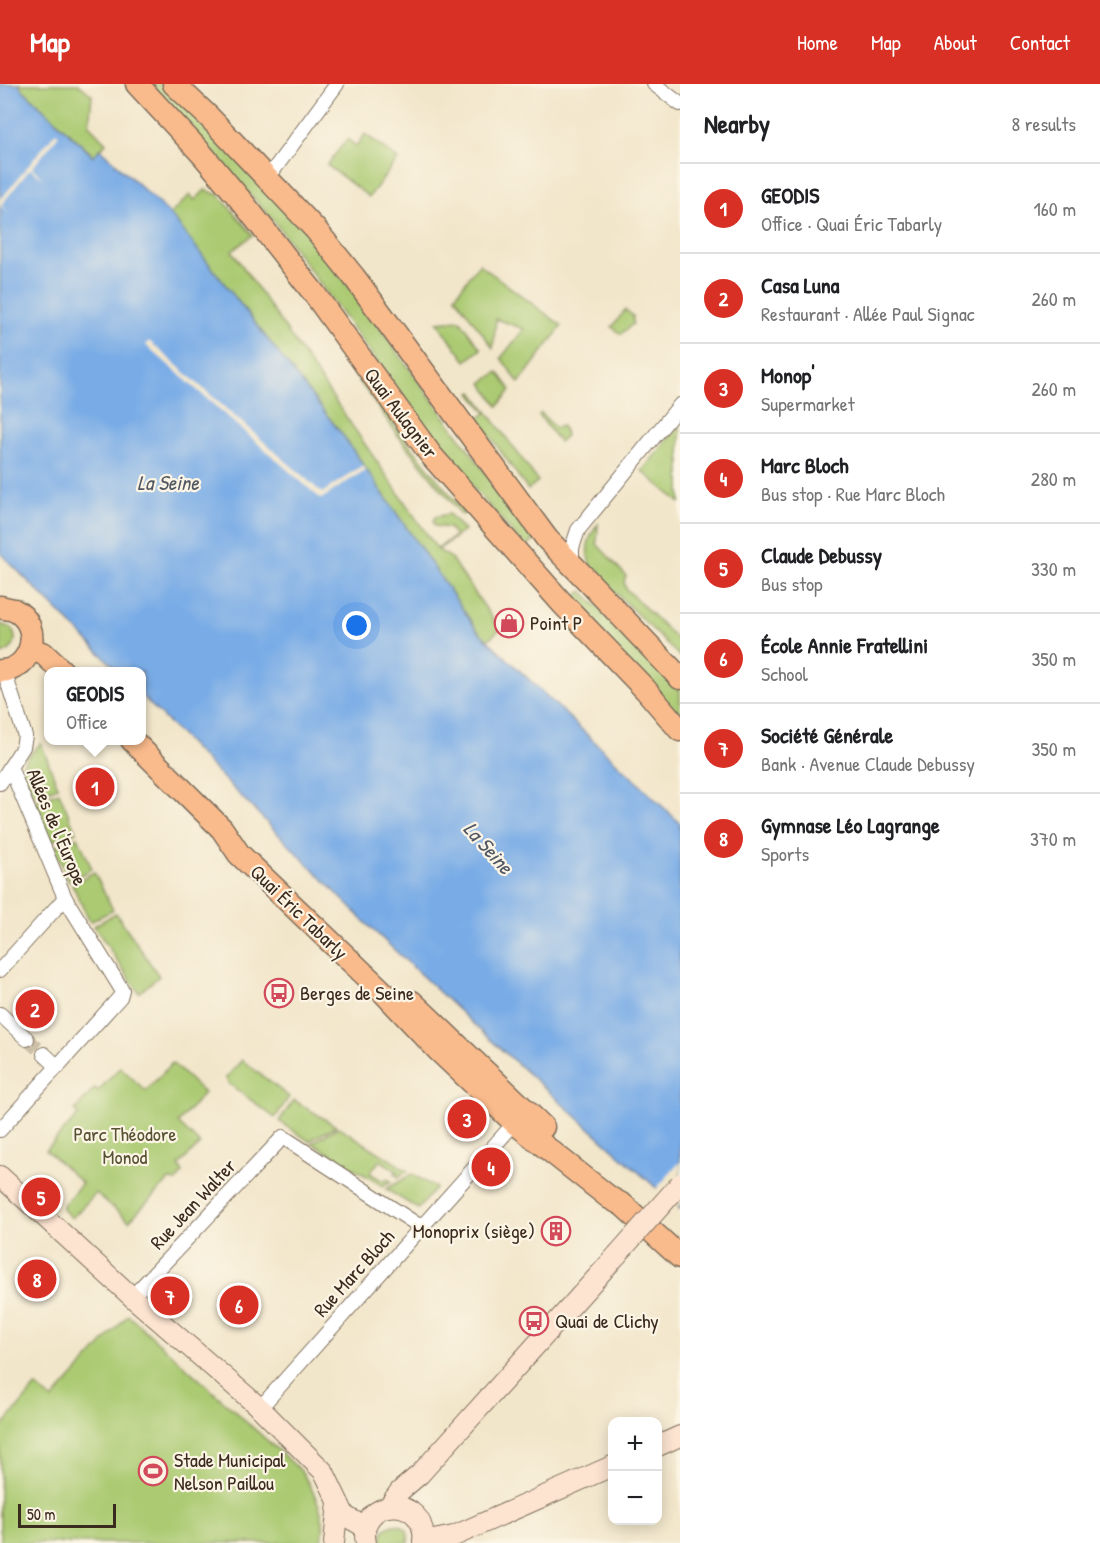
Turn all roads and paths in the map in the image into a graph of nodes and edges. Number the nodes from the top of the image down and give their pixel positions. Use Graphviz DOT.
graph roads {
  1 [pos="137,84"];
  2 [pos="174,84"];
  3 [pos="185,84"];
  4 [pos="337,84"];
  5 [pos="654,84"];
  6 [pos="680,104"];
  7 [pos="208,117"];
  8 [pos="266,178"];
  9 [pos="680,405"];
  10 [pos="578,530"];
  11 [pos="547,539"];
  12 [pos="572,565"];
  13 [pos="538,575"];
  14 [pos="0,607"];
  15 [pos="31,649"];
  16 [pos="58,667"];
  17 [pos="2,671"];
  18 [pos="680,678"];
  19 [pos="680,730"];
  20 [pos="136,745"];
  21 [pos="10,767"];
  22 [pos="0,783"];
  23 [pos="0,788"];
  24 [pos="19,790"];
  25 [pos="222,829"];
  26 [pos="65,898"];
  27 [pos="0,970"];
  28 [pos="0,1014"];
  29 [pos="27,1039"];
  30 [pos="44,1054"];
  31 [pos="58,1067"];
  32 [pos="520,1117"];
  33 [pos="0,1130"];
  34 [pos="0,1176"];
  35 [pos="680,1184"];
  36 [pos="421,1227"];
  37 [pos="680,1257"];
  38 [pos="132,1297"];
  39 [pos="260,1408"];
  40 [pos="680,1436"];
  41 [pos="662,1444"];
  42 [pos="608,1468"];
  43 [pos="420,1474"];
  44 [pos="338,1502"];
  45 [pos="389,1506"];
  46 [pos="409,1510"];
  47 [pos="366,1535"];
  48 [pos="334,1543"];
  49 [pos="423,1543"];
  1 -- 13 [label="main road, Quai Aulagnier"];
  2 -- 7 [label="main road"];
  3 -- 7 [label="street"];
  4 -- 8 [label="street"];
  5 -- 6 [label="street"];
  7 -- 8 [label="main road"];
  8 -- 11 [label="main road"];
  9 -- 10 [label="street"];
  10 -- 11 [label="street"];
  10 -- 12 [label="street"];
  11 -- 12 [label="main road"];
  11 -- 13 [label="main road"];
  12 -- 13 [label="main road"];
  12 -- 18 [label="main road"];
  13 -- 19 [label="main road, Quai Aulagnier"];
  14 -- 15 [label="main road"];
  15 -- 16 [label="main road"];
  15 -- 17 [label="main road"];
  17 -- 21 [label="street, Allées de l'Europe"];
  20 -- 25 [label="main road, Quai Éric Tabarly"];
  21 -- 22 [label="street"];
  21 -- 24 [label="street, Allées de l'Europe"];
  23 -- 24 [label="street"];
  24 -- 26 [label="street, Allées de l'Europe"];
  25 -- 32 [label="main road, Quai Éric Tabarly"];
  25 -- 32 [label="main road, Quai Éric Tabarly"];
  26 -- 27 [label="street"];
  26 -- 31 [label="street, Allées de l'Europe"];
  28 -- 29 [label="street"];
  30 -- 31 [label="street"];
  31 -- 33 [label="street"];
  32 -- 36 [label="street, Rue Marc Bloch"];
  32 -- 37 [label="main road, Quai Éric Tabarly"];
  34 -- 38 [label="street"];
  35 -- 43 [label="street, bridge"];
  36 -- 38 [label="street, Rue Jean Walter"];
  36 -- 39 [label="street, Rue Marc Bloch"];
  38 -- 39 [label="street"];
  39 -- 44 [label="street"];
  40 -- 41 [label="street"];
  42 -- 49 [label="street"];
  43 -- 45 [label="street"];
  43 -- 46 [label="street"];
  44 -- 47 [label="street"];
  44 -- 48 [label="street"];
  45 -- 46 [label="street"];
  45 -- 47 [label="street"];
  46 -- 49 [label="street"];
}
